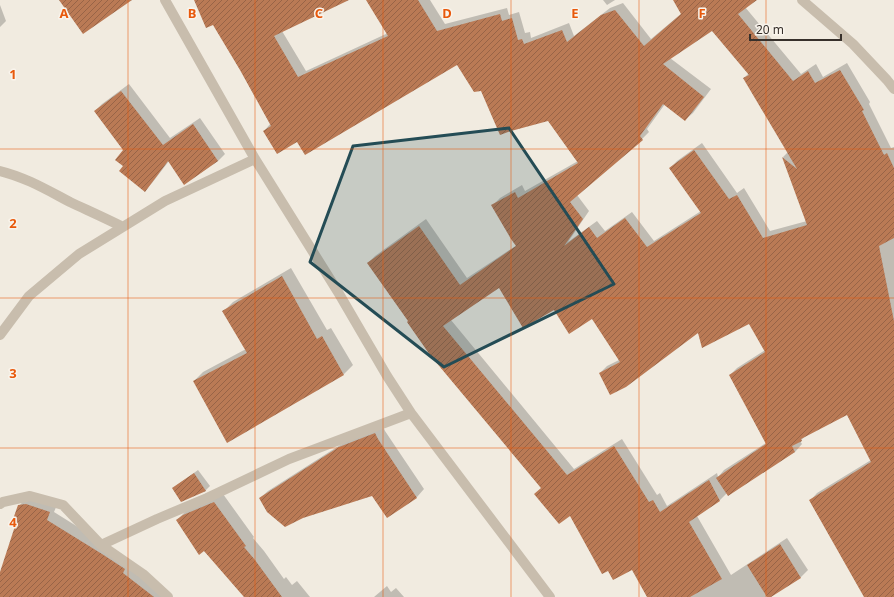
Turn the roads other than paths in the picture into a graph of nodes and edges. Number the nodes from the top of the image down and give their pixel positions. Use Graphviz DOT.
graph roads {
  1 [pos="165,0"];
  2 [pos="802,0"];
  3 [pos="894,89"];
  4 [pos="255,159"];
  5 [pos="0,171"];
  6 [pos="123,227"];
  7 [pos="0,335"];
  8 [pos="411,413"];
  9 [pos="0,504"];
  10 [pos="101,545"];
  11 [pos="168,597"];
  12 [pos="550,597"];
  1 -- 4 [label="street"];
  2 -- 3 [label="street"];
  4 -- 6 [label="street"];
  4 -- 8 [label="street"];
  5 -- 6 [label="street"];
  6 -- 7 [label="street"];
  8 -- 10 [label="street"];
  8 -- 12 [label="street"];
  9 -- 10 [label="street"];
  10 -- 11 [label="street"];
}
